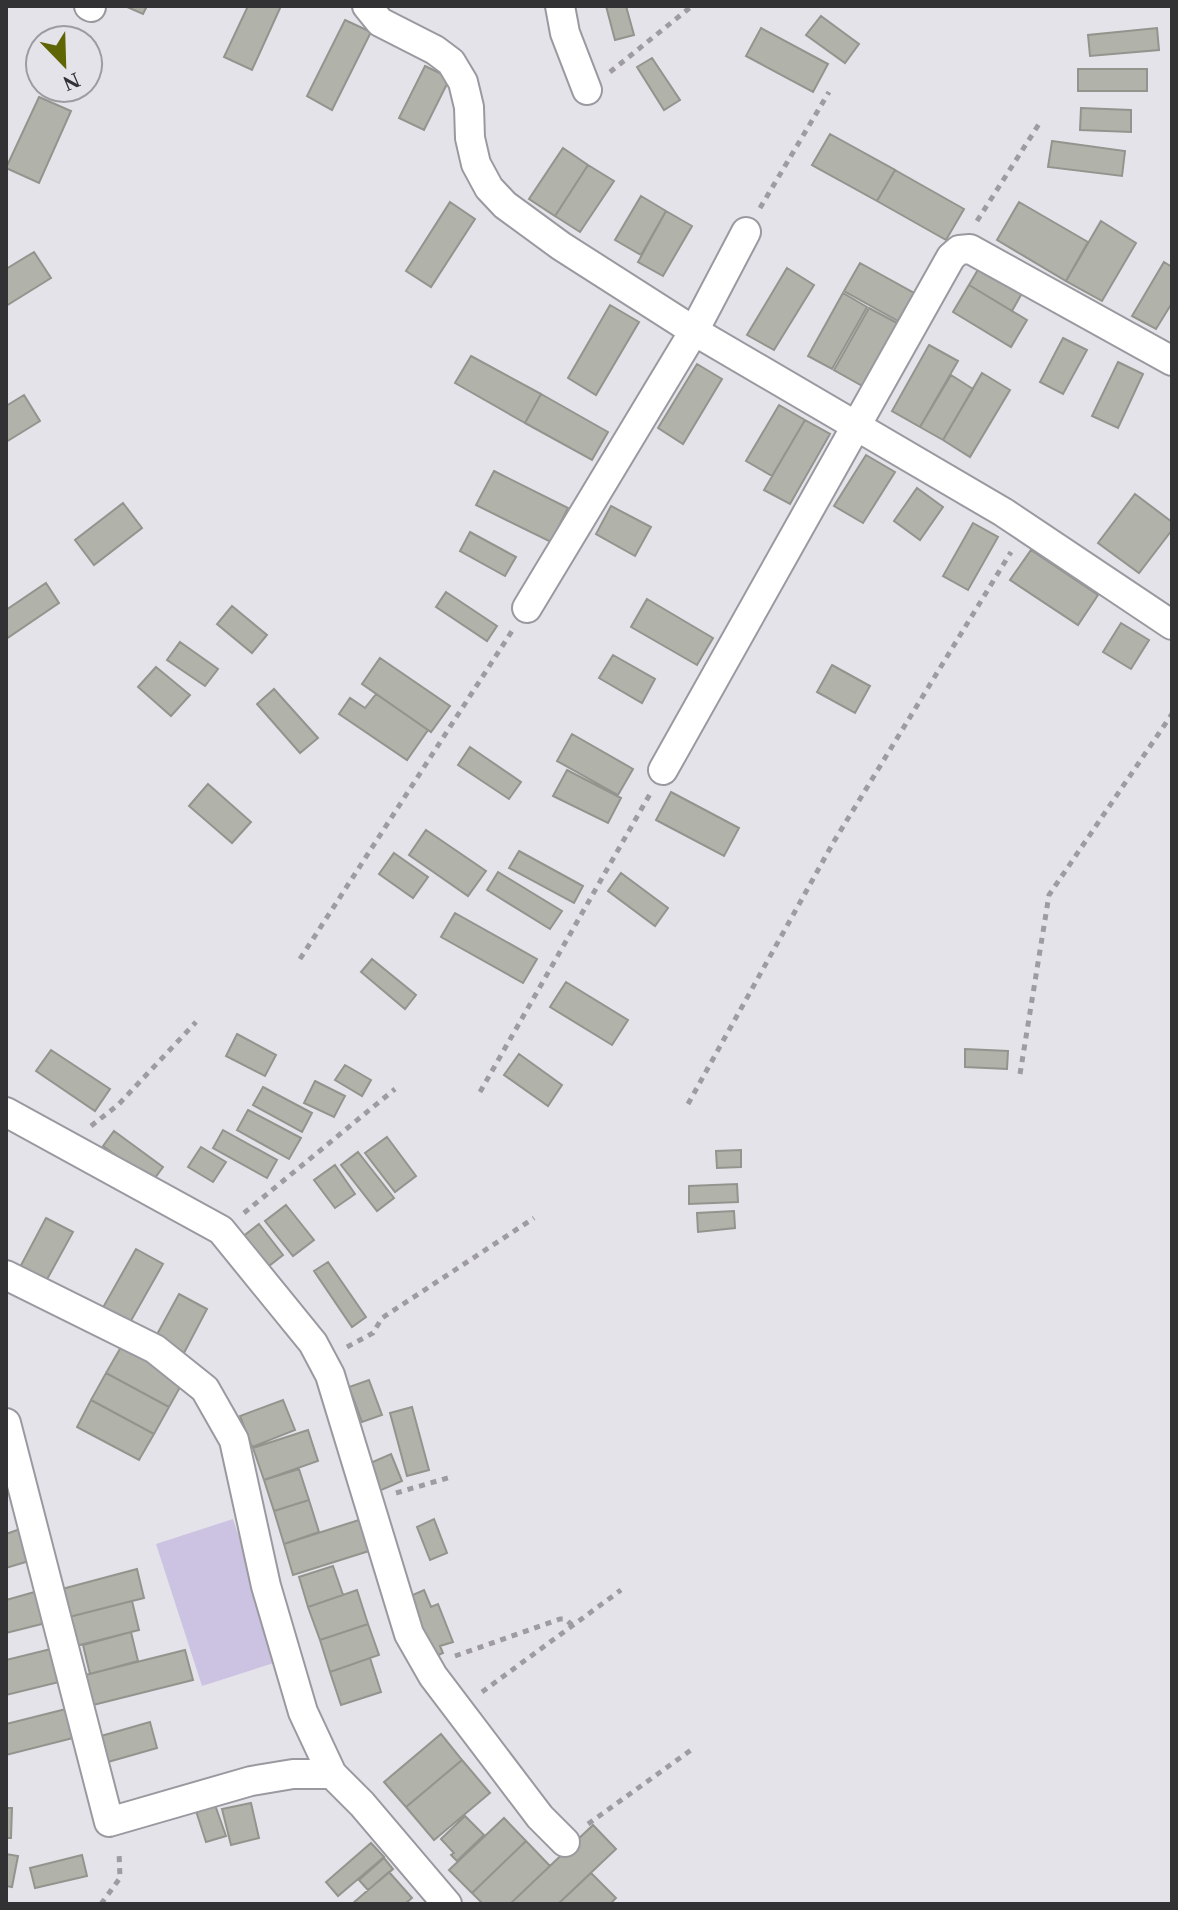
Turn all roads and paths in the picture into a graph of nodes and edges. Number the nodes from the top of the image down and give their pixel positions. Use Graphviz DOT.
graph roads {
  1 [pos="560,6"];
  2 [pos="692,6"];
  3 [pos="370,7"];
  4 [pos="587,90"];
  5 [pos="829,92"];
  6 [pos="1039,124"];
  7 [pos="746,232"];
  8 [pos="959,250"];
  9 [pos="694,331"];
  10 [pos="1172,361"];
  11 [pos="857,426"];
  12 [pos="1026,527"];
  13 [pos="527,608"];
  14 [pos="1172,625"];
  15 [pos="1172,714"];
  16 [pos="663,770"];
  17 [pos="300,959"];
  18 [pos="196,1022"];
  19 [pos="1020,1074"];
  20 [pos="395,1089"];
  21 [pos="480,1092"];
  22 [pos="688,1104"];
  23 [pos="6,1112"];
  24 [pos="72,1147"];
  25 [pos="534,1218"];
  26 [pos="221,1230"];
  27 [pos="6,1275"];
  28 [pos="322,1362"];
  29 [pos="6,1423"];
  30 [pos="451,1477"];
  31 [pos="368,1502"];
  32 [pos="621,1590"];
  33 [pos="572,1625"];
  34 [pos="428,1666"];
  35 [pos="459,1709"];
  36 [pos="691,1750"];
  37 [pos="332,1774"];
  38 [pos="109,1822"];
  39 [pos="565,1842"];
  40 [pos="101,1904"];
  41 [pos="447,1904"];
  1 -- 4 [label="street"];
  2 -- 4 [label="path"];
  3 -- 9 [label="street"];
  5 -- 7 [label="path"];
  6 -- 8 [label="path"];
  7 -- 9 [label="street"];
  8 -- 10 [label="street"];
  8 -- 11 [label="street"];
  9 -- 11 [label="street"];
  9 -- 13 [label="street"];
  11 -- 12 [label="street"];
  11 -- 16 [label="street"];
  12 -- 14 [label="street"];
  12 -- 22 [label="path"];
  13 -- 17 [label="path"];
  15 -- 19 [label="path"];
  16 -- 21 [label="path"];
  18 -- 24 [label="path"];
  20 -- 26 [label="path"];
  23 -- 24 [label="street"];
  24 -- 26 [label="street"];
  25 -- 28 [label="path"];
  26 -- 28 [label="street"];
  27 -- 37 [label="street"];
  28 -- 31 [label="street"];
  29 -- 38 [label="street"];
  30 -- 31 [label="path"];
  31 -- 34 [label="street"];
  32 -- 33 [label="path"];
  33 -- 34 [label="path"];
  33 -- 35 [label="path"];
  34 -- 35 [label="street"];
  35 -- 39 [label="street"];
  36 -- 39 [label="path"];
  37 -- 38 [label="street"];
  37 -- 41 [label="street"];
  38 -- 40 [label="path"];
}
